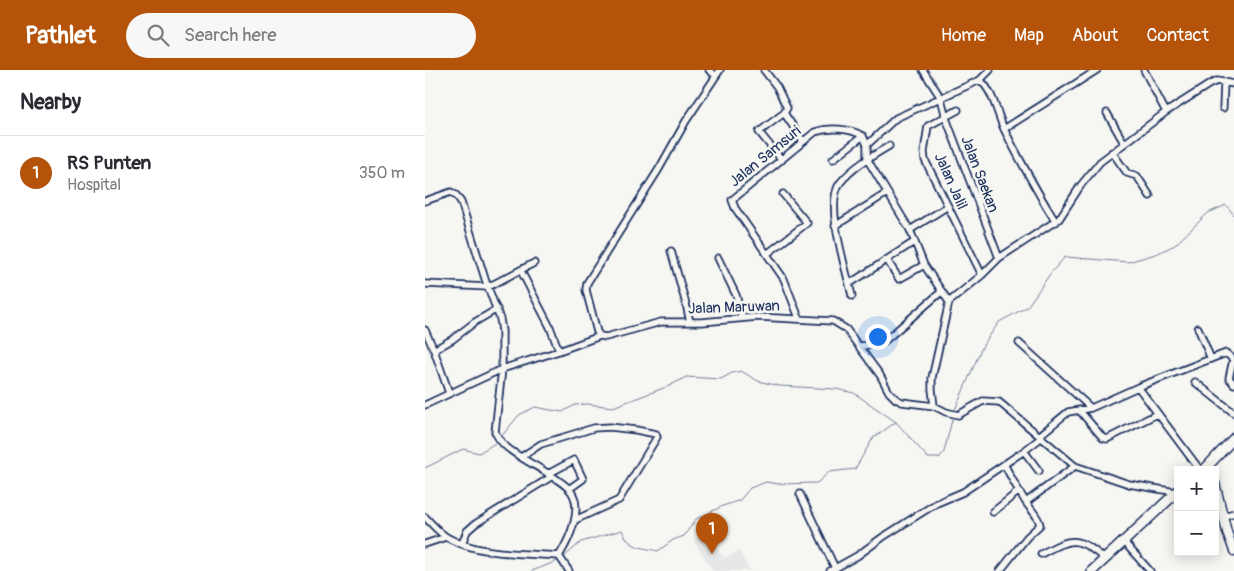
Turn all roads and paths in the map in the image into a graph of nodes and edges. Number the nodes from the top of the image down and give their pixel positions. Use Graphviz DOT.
graph roads {
  1 [pos="709,70"];
  2 [pos="720,70"];
  3 [pos="765,70"];
  4 [pos="923,70"];
  5 [pos="990,70"];
  6 [pos="1097,70"];
  7 [pos="1144,70"];
  8 [pos="715,76"];
  9 [pos="980,80"];
  10 [pos="1224,82"];
  11 [pos="1234,84"];
  12 [pos="941,98"];
  13 [pos="1223,108"];
  14 [pos="959,110"];
  15 [pos="1166,112"];
  16 [pos="784,113"];
  17 [pos="1107,113"];
  18 [pos="946,118"];
  19 [pos="1004,129"];
  20 [pos="863,136"];
  21 [pos="803,141"];
  22 [pos="867,144"];
  23 [pos="1124,144"];
  24 [pos="889,146"];
  25 [pos="1112,152"];
  26 [pos="833,159"];
  27 [pos="867,159"];
  28 [pos="782,160"];
  29 [pos="887,193"];
  30 [pos="783,194"];
  31 [pos="1150,196"];
  32 [pos="425,201"];
  33 [pos="948,206"];
  34 [pos="1056,222"];
  35 [pos="835,226"];
  36 [pos="910,230"];
  37 [pos="914,242"];
  38 [pos="671,251"];
  39 [pos="767,254"];
  40 [pos="718,258"];
  41 [pos="999,258"];
  42 [pos="887,260"];
  43 [pos="535,262"];
  44 [pos="924,266"];
  45 [pos="521,270"];
  46 [pos="982,274"];
  47 [pos="425,284"];
  48 [pos="849,284"];
  49 [pos="488,287"];
  50 [pos="941,292"];
  51 [pos="852,296"];
  52 [pos="949,302"];
  53 [pos="497,309"];
  54 [pos="742,318"];
  55 [pos="799,318"];
  56 [pos="690,322"];
  57 [pos="1198,328"];
  58 [pos="425,330"];
  59 [pos="600,336"];
  60 [pos="1019,343"];
  61 [pos="860,346"];
  62 [pos="434,350"];
  63 [pos="559,351"];
  64 [pos="1211,359"];
  65 [pos="1234,360"];
  66 [pos="502,369"];
  67 [pos="1195,382"];
  68 [pos="1234,384"];
  69 [pos="1138,387"];
  70 [pos="449,393"];
  71 [pos="425,405"];
  72 [pos="934,406"];
  73 [pos="1091,408"];
  74 [pos="1079,410"];
  75 [pos="1234,413"];
  76 [pos="1157,414"];
  77 [pos="1041,436"];
  78 [pos="1234,438"];
  79 [pos="1024,451"];
  80 [pos="521,457"];
  81 [pos="1005,465"];
  82 [pos="1075,466"];
  83 [pos="1196,466"];
  84 [pos="1210,466"];
  85 [pos="1039,471"];
  86 [pos="549,476"];
  87 [pos="569,489"];
  88 [pos="1019,491"];
  89 [pos="1174,492"];
  90 [pos="800,494"];
  91 [pos="1174,495"];
  92 [pos="1219,498"];
  93 [pos="1026,502"];
  94 [pos="993,512"];
  95 [pos="1234,513"];
  96 [pos="1224,516"];
  97 [pos="425,517"];
  98 [pos="575,520"];
  99 [pos="446,537"];
  100 [pos="1123,540"];
  101 [pos="425,544"];
  102 [pos="462,544"];
  103 [pos="1233,547"];
  104 [pos="1041,554"];
  105 [pos="560,559"];
  106 [pos="1105,559"];
  107 [pos="833,569"];
  108 [pos="569,571"];
  109 [pos="1000,571"];
  110 [pos="1092,571"];
  111 [pos="1150,571"];
  1 -- 8 [label="street"];
  2 -- 8 [label="street"];
  3 -- 16 [label="street"];
  4 -- 12 [label="street, Jalan Saekan"];
  5 -- 9 [label="street"];
  6 -- 19 [label="street"];
  7 -- 15 [label="street"];
  8 -- 59 [label="street"];
  9 -- 12 [label="street"];
  9 -- 19 [label="street"];
  10 -- 11 [label="street"];
  10 -- 13 [label="street"];
  10 -- 15 [label="street"];
  12 -- 18 [label="street, Jalan Saekan"];
  12 -- 22 [label="street"];
  14 -- 18 [label="street, Jalan Jalil"];
  15 -- 23 [label="street"];
  16 -- 21 [label="street"];
  16 -- 28 [label="street"];
  17 -- 23 [label="street"];
  18 -- 33 [label="street, Jalan Jalil"];
  18 -- 41 [label="street, Jalan Saekan"];
  19 -- 34 [label="street"];
  20 -- 21 [label="street, Jalan Samsuri"];
  20 -- 22 [label="street"];
  20 -- 26 [label="street"];
  21 -- 28 [label="street, Jalan Samsuri"];
  22 -- 27 [label="street"];
  23 -- 25 [label="street"];
  24 -- 27 [label="street"];
  25 -- 31 [label="street"];
  25 -- 34 [label="street"];
  27 -- 29 [label="street"];
  27 -- 35 [label="street"];
  28 -- 39 [label="street, Jalan Samsuri"];
  29 -- 35 [label="street"];
  29 -- 36 [label="street"];
  30 -- 39 [label="street"];
  32 -- 49 [label="street"];
  33 -- 36 [label="street"];
  33 -- 46 [label="street, Jalan Jalil"];
  34 -- 41 [label="street"];
  35 -- 48 [label="street"];
  36 -- 37 [label="street"];
  37 -- 42 [label="street"];
  37 -- 44 [label="street"];
  38 -- 56 [label="street"];
  39 -- 55 [label="street, Jalan Samsuri"];
  40 -- 54 [label="street"];
  41 -- 46 [label="street"];
  42 -- 44 [label="street"];
  42 -- 48 [label="street"];
  43 -- 45 [label="street"];
  44 -- 50 [label="street"];
  45 -- 49 [label="street"];
  45 -- 63 [label="street"];
  46 -- 52 [label="street"];
  47 -- 49 [label="street"];
  48 -- 51 [label="street"];
  49 -- 53 [label="street"];
  50 -- 52 [label="street"];
  50 -- 61 [label="street"];
  52 -- 72 [label="street"];
  53 -- 62 [label="street"];
  53 -- 66 [label="street"];
  54 -- 55 [label="street, Jalan Maruwan"];
  54 -- 56 [label="street, Jalan Maruwan"];
  55 -- 61 [label="street, Jalan Maruwan"];
  56 -- 59 [label="street, Jalan Maruwan"];
  57 -- 64 [label="street"];
  58 -- 62 [label="street"];
  59 -- 63 [label="street, Jalan Maruwan"];
  60 -- 73 [label="street"];
  61 -- 72 [label="street, Jalan Maruwan"];
  62 -- 70 [label="street"];
  63 -- 66 [label="street, Jalan Maruwan"];
  64 -- 65 [label="street"];
  64 -- 69 [label="street"];
  65 -- 68 [label="street"];
  66 -- 70 [label="street, Jalan Maruwan"];
  66 -- 80 [label="street"];
  67 -- 75 [label="street"];
  69 -- 73 [label="street"];
  69 -- 76 [label="street"];
  70 -- 71 [label="street, Jalan Maruwan"];
  72 -- 77 [label="street, Jalan Maruwan"];
  73 -- 74 [label="street"];
  74 -- 76 [label="street"];
  74 -- 77 [label="street"];
  76 -- 83 [label="street"];
  77 -- 79 [label="street"];
  77 -- 82 [label="street"];
  78 -- 84 [label="main road"];
  79 -- 81 [label="street"];
  79 -- 85 [label="street"];
  80 -- 86 [label="street"];
  80 -- 98 [label="street"];
  81 -- 88 [label="street"];
  81 -- 107 [label="street"];
  82 -- 89 [label="street"];
  82 -- 93 [label="street"];
  86 -- 87 [label="street"];
  86 -- 87 [label="street"];
  86 -- 102 [label="street"];
  87 -- 98 [label="street"];
  88 -- 93 [label="street"];
  88 -- 94 [label="street"];
  90 -- 107 [label="street"];
  91 -- 100 [label="main road"];
  92 -- 96 [label="street"];
  93 -- 109 [label="street"];
  95 -- 96 [label="street"];
  96 -- 103 [label="street"];
  97 -- 99 [label="street"];
  98 -- 105 [label="street"];
  99 -- 101 [label="street"];
  99 -- 102 [label="street"];
  100 -- 106 [label="main road"];
  100 -- 111 [label="street"];
  102 -- 105 [label="street"];
  104 -- 106 [label="street"];
  105 -- 108 [label="street"];
  106 -- 110 [label="main road"];
}
